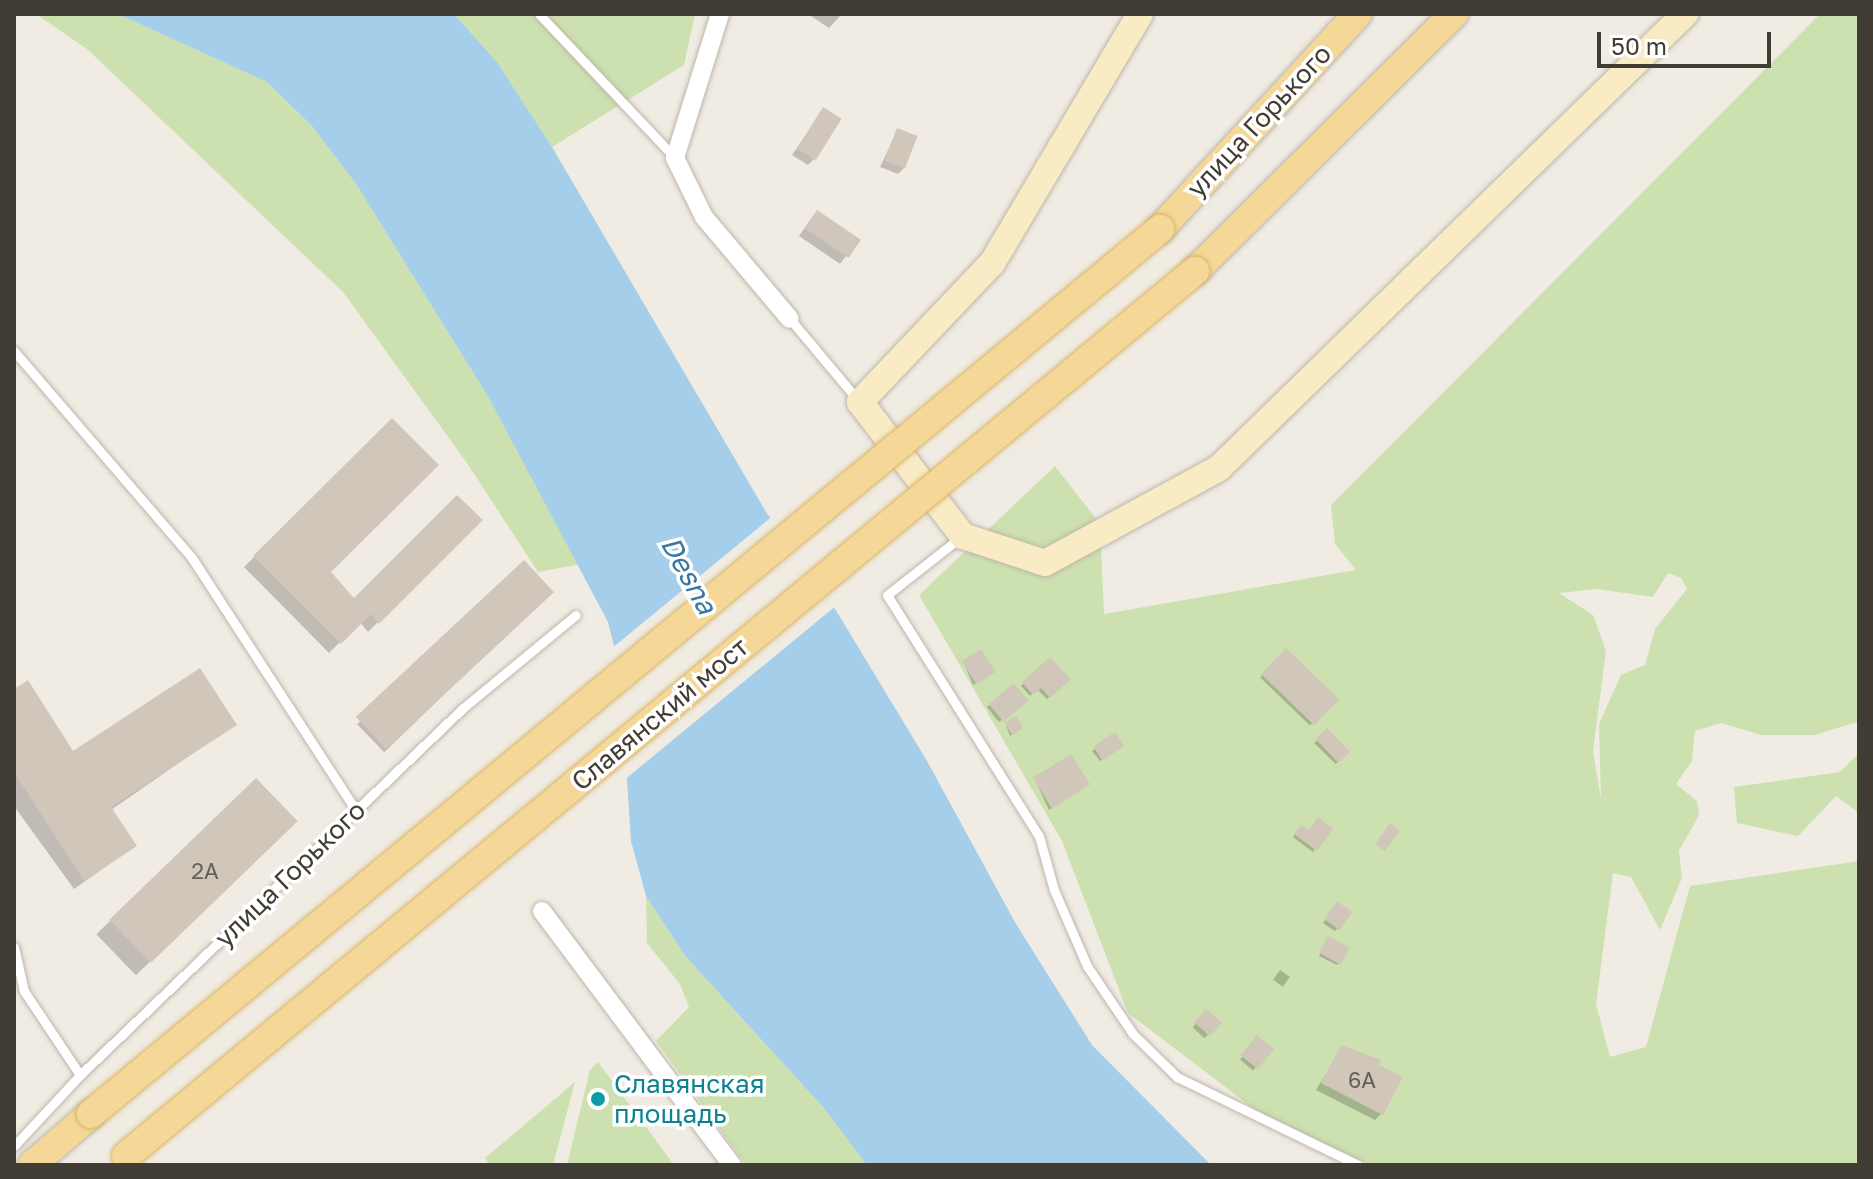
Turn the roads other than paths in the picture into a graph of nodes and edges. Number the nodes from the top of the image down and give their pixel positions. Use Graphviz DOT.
graph roads {
  1 [pos="539,14"];
  2 [pos="720,14"];
  3 [pos="1140,14"];
  4 [pos="1358,14"];
  5 [pos="1454,14"];
  6 [pos="1685,14"];
  7 [pos="675,158"];
  8 [pos="1160,229"];
  9 [pos="790,319"];
  10 [pos="14,351"];
  11 [pos="860,402"];
  12 [pos="963,536"];
  13 [pos="576,615"];
  14 [pos="356,811"];
  15 [pos="542,911"];
  16 [pos="14,947"];
  17 [pos="80,1075"];
  18 [pos="14,1146"];
  19 [pos="120,1161"];
  20 [pos="32,1165"];
  21 [pos="732,1165"];
  22 [pos="1358,1165"];
  1 -- 7 [label="lane"];
  2 -- 7 [label="street"];
  3 -- 11 [label="street"];
  4 -- 8 [label="main road, улица Горького"];
  5 -- 19 [label="main road, Славянский мост, bridge"];
  6 -- 12 [label="street"];
  7 -- 9 [label="street"];
  8 -- 20 [label="main road, Славянский мост, bridge"];
  9 -- 11 [label="lane"];
  10 -- 14 [label="lane"];
  11 -- 12 [label="street"];
  12 -- 22 [label="lane"];
  13 -- 14 [label="lane, улица Горького"];
  14 -- 17 [label="lane, улица Горького"];
  15 -- 21 [label="street"];
  16 -- 17 [label="lane"];
  17 -- 18 [label="lane, улица Горького"];
}
